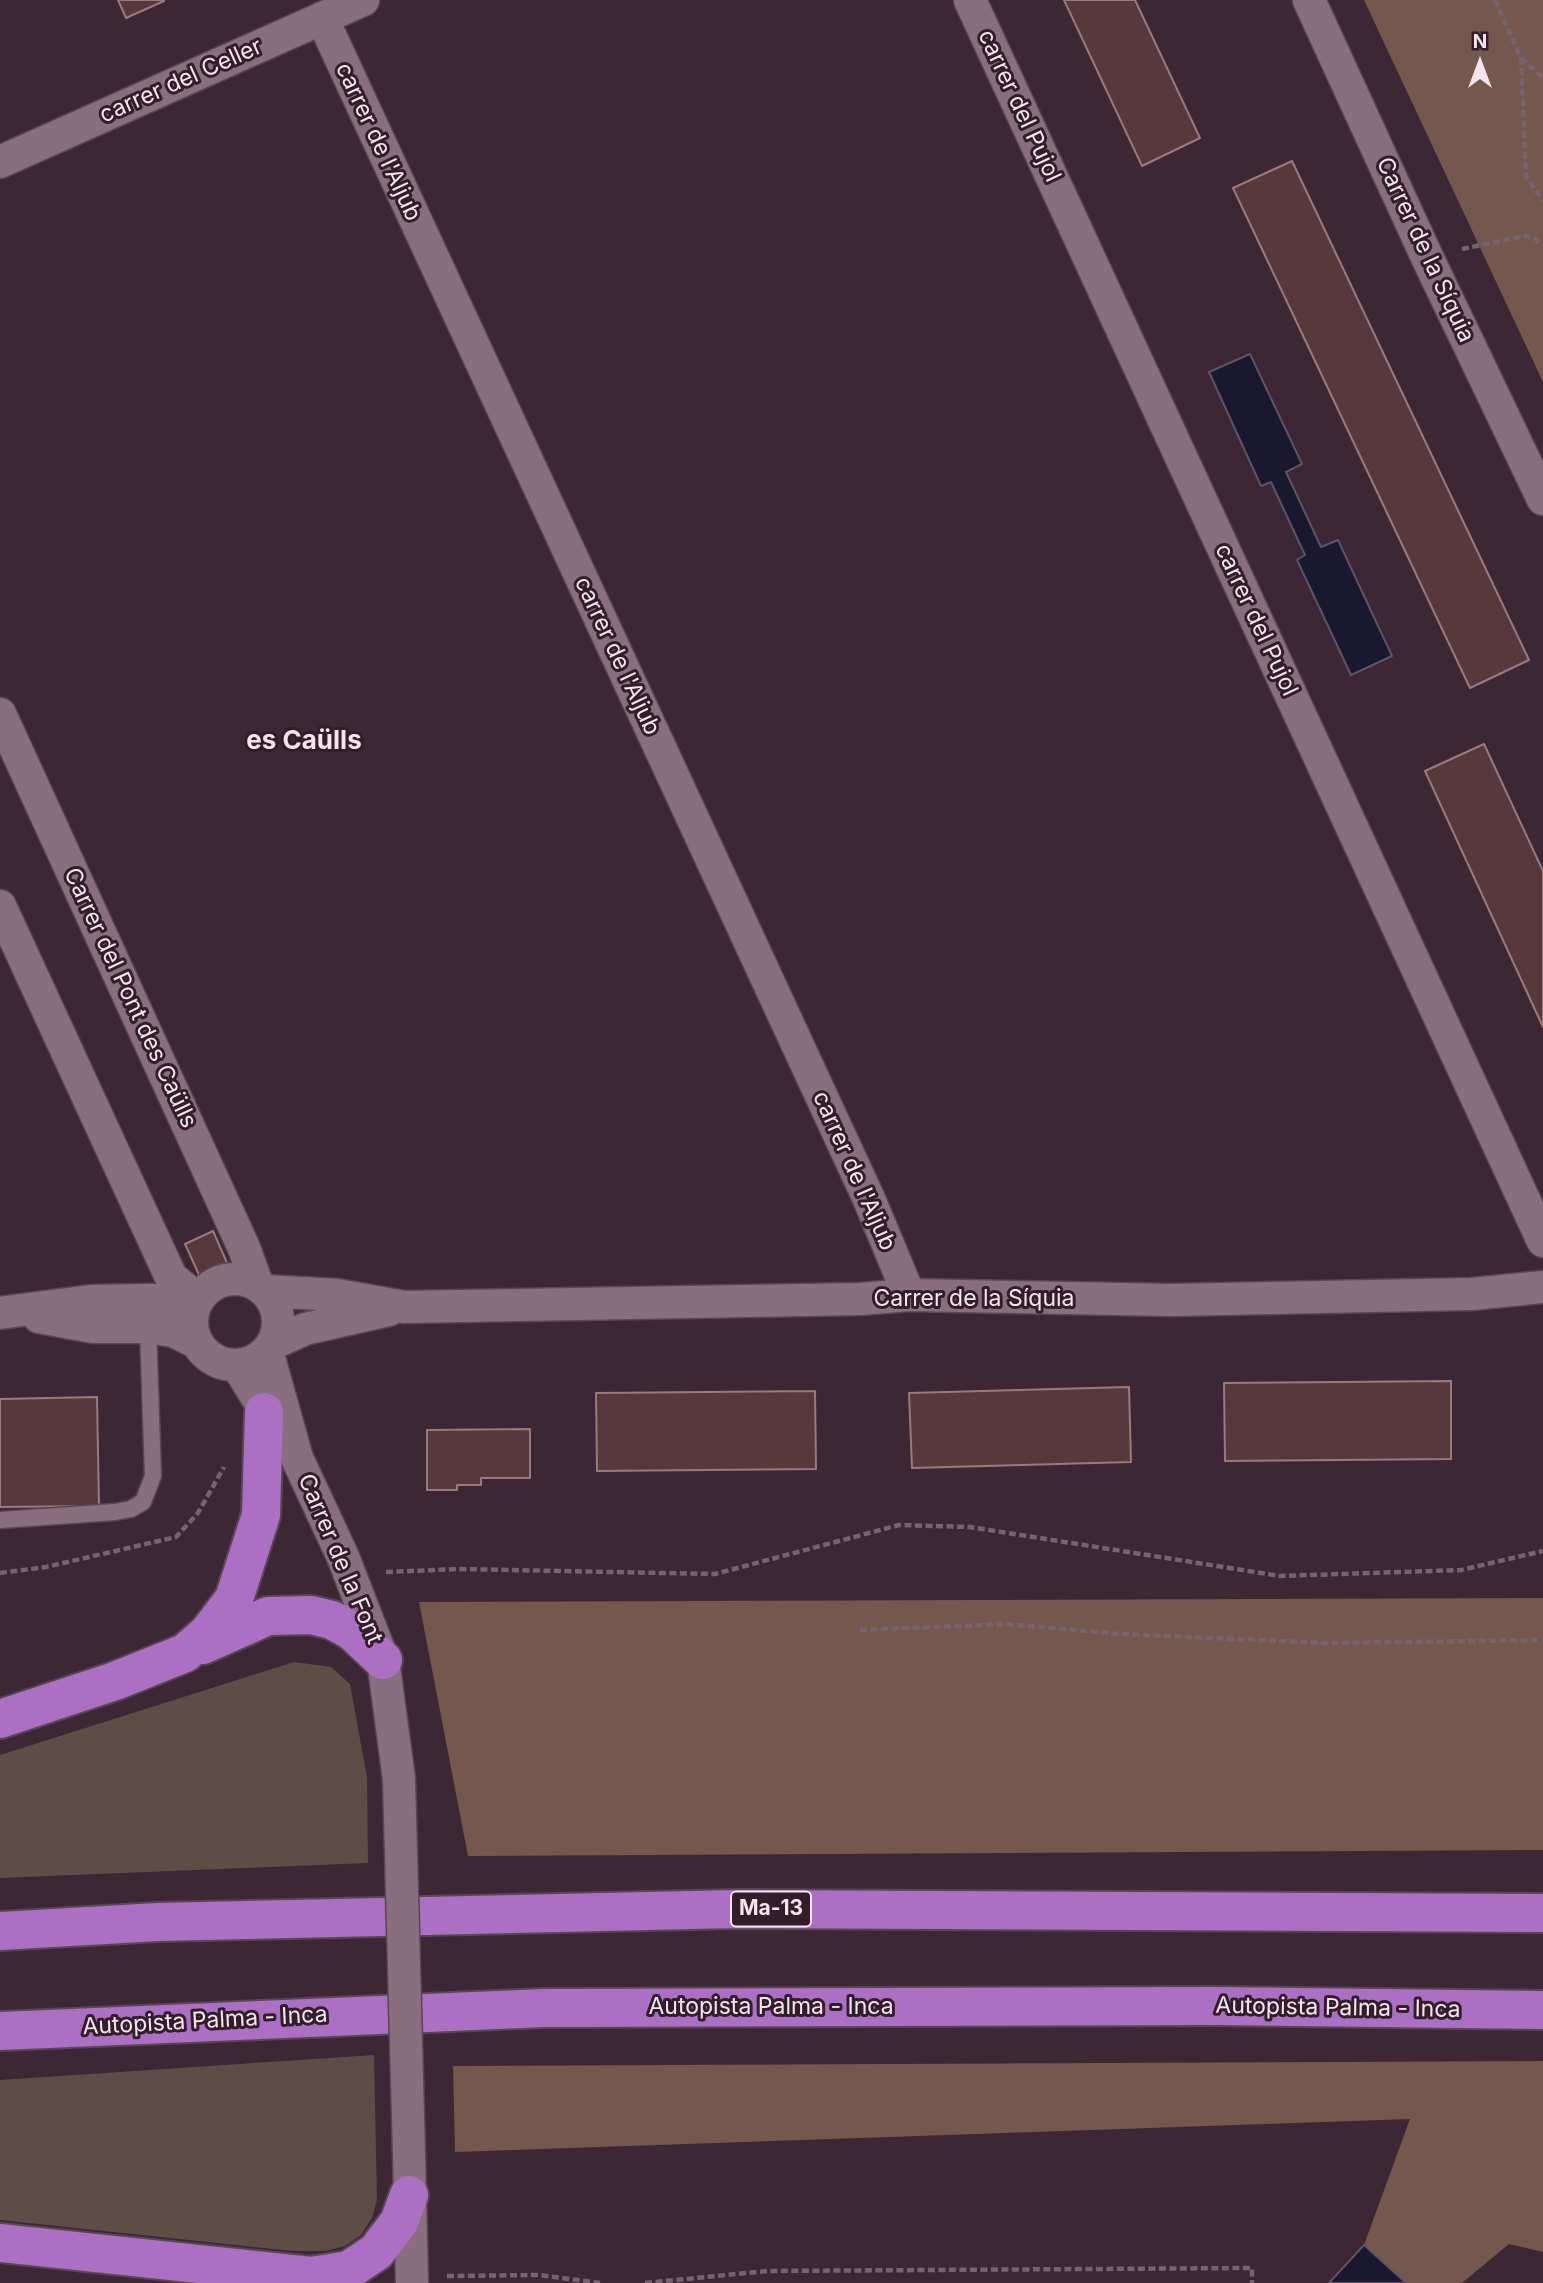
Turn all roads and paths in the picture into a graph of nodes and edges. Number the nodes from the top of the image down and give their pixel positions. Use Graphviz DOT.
graph roads {
  1 [pos="363,0"];
  2 [pos="970,0"];
  3 [pos="1309,0"];
  4 [pos="1495,0"];
  5 [pos="322,18"];
  6 [pos="1521,58"];
  7 [pos="1543,78"];
  8 [pos="0,162"];
  9 [pos="1543,201"];
  10 [pos="1543,245"];
  11 [pos="1427,257"];
  12 [pos="1543,499"];
  13 [pos="0,714"];
  14 [pos="0,906"];
  15 [pos="1543,1241"];
  16 [pos="1543,1287"];
  17 [pos="261,1288"];
  18 [pos="909,1295"];
  19 [pos="197,1299"];
  20 [pos="404,1307"];
  21 [pos="7,1312"];
  22 [pos="148,1327"];
  23 [pos="196,1342"];
  24 [pos="270,1347"];
  25 [pos="237,1365"];
  26 [pos="264,1412"];
  27 [pos="297,1458"];
  28 [pos="0,1520"];
  29 [pos="1543,1551"];
  30 [pos="382,1573"];
  31 [pos="860,1630"];
  32 [pos="1543,1640"];
  33 [pos="185,1653"];
  34 [pos="383,1660"];
  35 [pos="0,1719"];
  36 [pos="1543,1913"];
  37 [pos="0,1931"];
  38 [pos="1543,2010"];
  39 [pos="0,2031"];
  40 [pos="409,2195"];
  41 [pos="0,2243"];
  42 [pos="254,2272"];
  43 [pos="411,2281"];
  44 [pos="293,2283"];
  45 [pos="600,2283"];
  46 [pos="645,2283"];
  47 [pos="1252,2283"];
  1 -- 5 [label="street, carrer del Celler"];
  2 -- 15 [label="street, carrer del Pujol"];
  3 -- 11 [label="street, Carrer de la Síquia"];
  4 -- 6 [label="path"];
  5 -- 8 [label="street, carrer del Celler"];
  5 -- 18 [label="street, carrer de l'Aljub"];
  6 -- 7 [label="path"];
  6 -- 9 [label="path"];
  10 -- 11 [label="path"];
  11 -- 12 [label="street, Carrer de la Síquia"];
  13 -- 17 [label="street, Carrer del Pont des Caülls"];
  14 -- 19 [label="street"];
  16 -- 18 [label="street, Carrer de la Síquia"];
  17 -- 19 [label="street"];
  17 -- 20 [label="street, Carrer de la Síquia"];
  17 -- 24 [label="street"];
  18 -- 20 [label="street, Carrer de la Síquia"];
  19 -- 21 [label="street"];
  19 -- 23 [label="street"];
  20 -- 24 [label="street, Carrer de la Síquia"];
  21 -- 22 [label="street"];
  22 -- 23 [label="street"];
  22 -- 28 [label="lane"];
  23 -- 25 [label="street"];
  24 -- 25 [label="street"];
  24 -- 27 [label="street, Carrer de la Font"];
  25 -- 26 [label="street, Carrer de la Font"];
  26 -- 27 [label="street, Carrer de la Font"];
  26 -- 33 [label="highway"];
  27 -- 34 [label="street, Carrer de la Font"];
  29 -- 30 [label="path"];
  31 -- 32 [label="path"];
  33 -- 34 [label="highway"];
  33 -- 35 [label="highway"];
  34 -- 40 [label="street, Carrer de la Font, bridge"];
  36 -- 37 [label="highway, Ma-13"];
  38 -- 39 [label="highway, Autopista Palma - Inca"];
  40 -- 42 [label="highway"];
  40 -- 43 [label="street, Carrer de la Font"];
  41 -- 42 [label="highway"];
  42 -- 44 [label="highway"];
  43 -- 45 [label="path"];
  46 -- 47 [label="path"];
}
